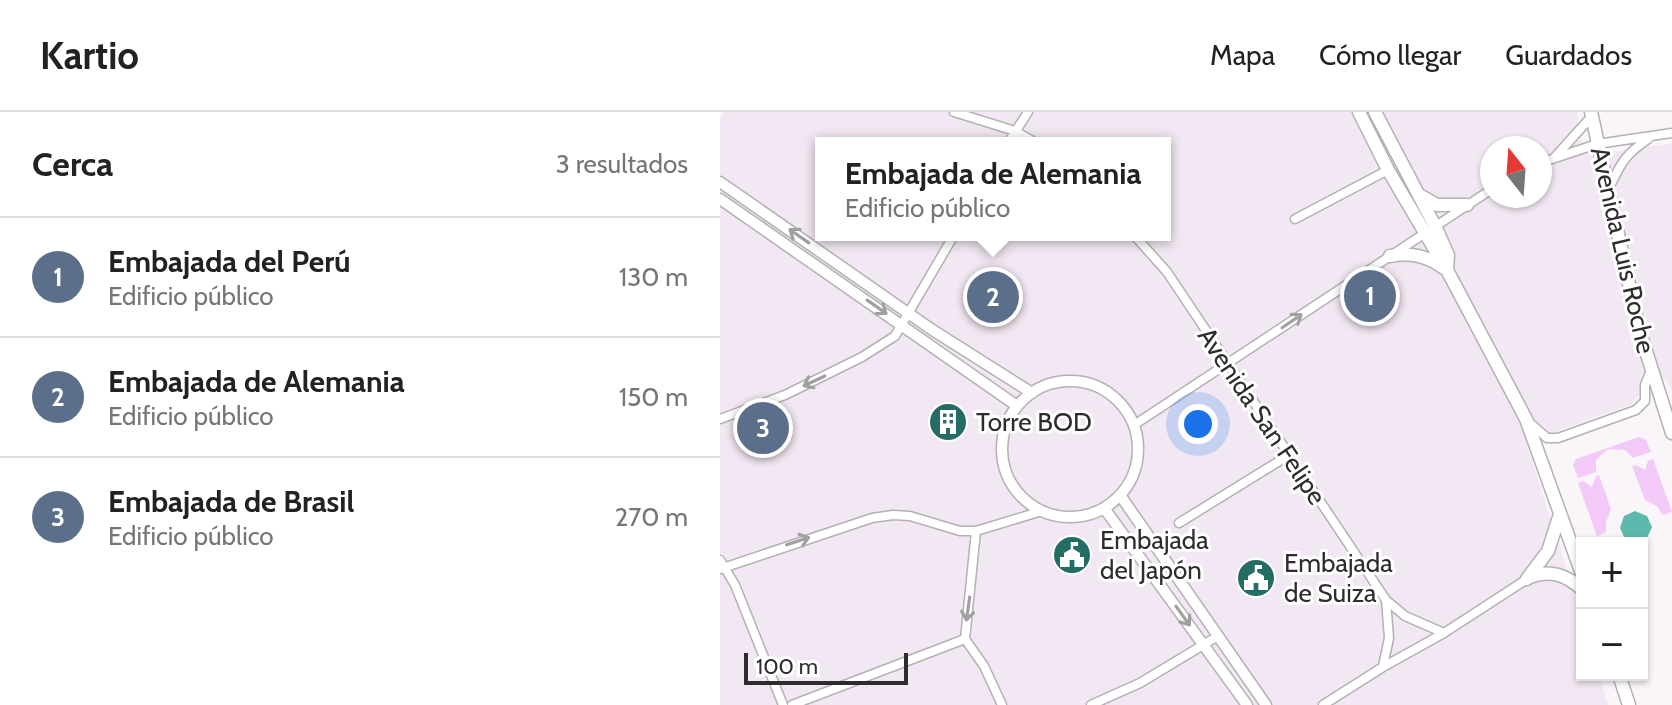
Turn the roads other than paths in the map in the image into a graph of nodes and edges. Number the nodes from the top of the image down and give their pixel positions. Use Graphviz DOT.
graph roads {
  1 [pos="954,112"];
  2 [pos="1028,112"];
  3 [pos="1359,112"];
  4 [pos="1375,112"];
  5 [pos="1591,114"];
  6 [pos="1015,131"];
  7 [pos="1672,133"];
  8 [pos="1652,136"];
  9 [pos="1012,137"];
  10 [pos="1026,137"];
  11 [pos="1597,144"];
  12 [pos="1554,158"];
  13 [pos="1388,170"];
  14 [pos="720,182"];
  15 [pos="1413,188"];
  16 [pos="1607,192"];
  17 [pos="1480,197"];
  18 [pos="720,199"];
  19 [pos="1467,205"];
  20 [pos="1295,219"];
  21 [pos="1430,230"];
  22 [pos="950,241"];
  23 [pos="1139,241"];
  24 [pos="1390,256"];
  25 [pos="1447,270"];
  26 [pos="909,312"];
  27 [pos="903,325"];
  28 [pos="1228,365"];
  29 [pos="1651,369"];
  30 [pos="1032,393"];
  31 [pos="1017,406"];
  32 [pos="720,419"];
  33 [pos="1526,419"];
  34 [pos="1134,425"];
  35 [pos="1672,433"];
  36 [pos="1289,455"];
  37 [pos="1120,495"];
  38 [pos="1104,508"];
  39 [pos="1042,511"];
  40 [pos="1560,514"];
  41 [pos="1179,523"];
  42 [pos="976,531"];
  43 [pos="1576,558"];
  44 [pos="722,565"];
  45 [pos="1527,579"];
  46 [pos="1576,584"];
  47 [pos="1386,600"];
  48 [pos="1444,633"];
  49 [pos="1218,636"];
  50 [pos="965,639"];
  51 [pos="1205,644"];
  52 [pos="1383,667"];
  53 [pos="1621,681"];
  54 [pos="783,705"];
  55 [pos="792,705"];
  56 [pos="1002,705"];
  57 [pos="1091,705"];
  58 [pos="1247,705"];
  59 [pos="1266,705"];
  60 [pos="1323,705"];
  61 [pos="1629,705"];
  1 -- 6 [label="street"];
  2 -- 6 [label="street"];
  3 -- 13 [label="main road"];
  4 -- 15 [label="main road"];
  5 -- 11 [label="main road, Avenida Luis Roche"];
  5 -- 12 [label="street"];
  6 -- 9 [label="street"];
  6 -- 10 [label="street"];
  7 -- 8 [label="street"];
  8 -- 11 [label="street"];
  8 -- 16 [label="street"];
  11 -- 12 [label="street"];
  11 -- 16 [label="main road, Avenida Luis Roche"];
  13 -- 20 [label="street"];
  13 -- 21 [label="main road"];
  26 -- 14 [label="street, one-way"];
  15 -- 19 [label="main road"];
  15 -- 21 [label="main road"];
  16 -- 29 [label="main road, Avenida Luis Roche"];
  17 -- 19 [label="street"];
  18 -- 27 [label="street, one-way"];
  19 -- 21 [label="street"];
  21 -- 24 [label="street"];
  21 -- 25 [label="main road"];
  22 -- 26 [label="street"];
  23 -- 28 [label="street, Avenida San Felipe"];
  24 -- 25 [label="main road"];
  28 -- 24 [label="street, one-way"];
  25 -- 33 [label="main road"];
  26 -- 27 [label="street"];
  26 -- 30 [label="street"];
  27 -- 31 [label="street"];
  27 -- 32 [label="street, one-way"];
  28 -- 34 [label="street"];
  28 -- 36 [label="street, Avenida San Felipe"];
  29 -- 33 [label="street"];
  29 -- 35 [label="main road, Avenida Luis Roche"];
  30 -- 31 [label="street"];
  30 -- 34 [label="street"];
  31 -- 39 [label="street"];
  33 -- 40 [label="main road"];
  34 -- 37 [label="street"];
  36 -- 41 [label="street"];
  36 -- 47 [label="street, Avenida San Felipe"];
  37 -- 38 [label="street"];
  37 -- 49 [label="street"];
  38 -- 39 [label="street"];
  38 -- 51 [label="street, one-way"];
  39 -- 42 [label="street"];
  40 -- 43 [label="main road"];
  40 -- 45 [label="main road"];
  44 -- 42 [label="street, one-way"];
  42 -- 50 [label="street, one-way"];
  44 -- 54 [label="street"];
  45 -- 46 [label="main road"];
  45 -- 48 [label="street"];
  47 -- 48 [label="street, Avenida San Felipe"];
  47 -- 52 [label="street"];
  48 -- 52 [label="street"];
  49 -- 51 [label="street"];
  49 -- 59 [label="street"];
  50 -- 55 [label="street"];
  50 -- 56 [label="street"];
  51 -- 57 [label="street"];
  51 -- 58 [label="street"];
  52 -- 60 [label="street"];
  53 -- 61 [label="main road"];
}
